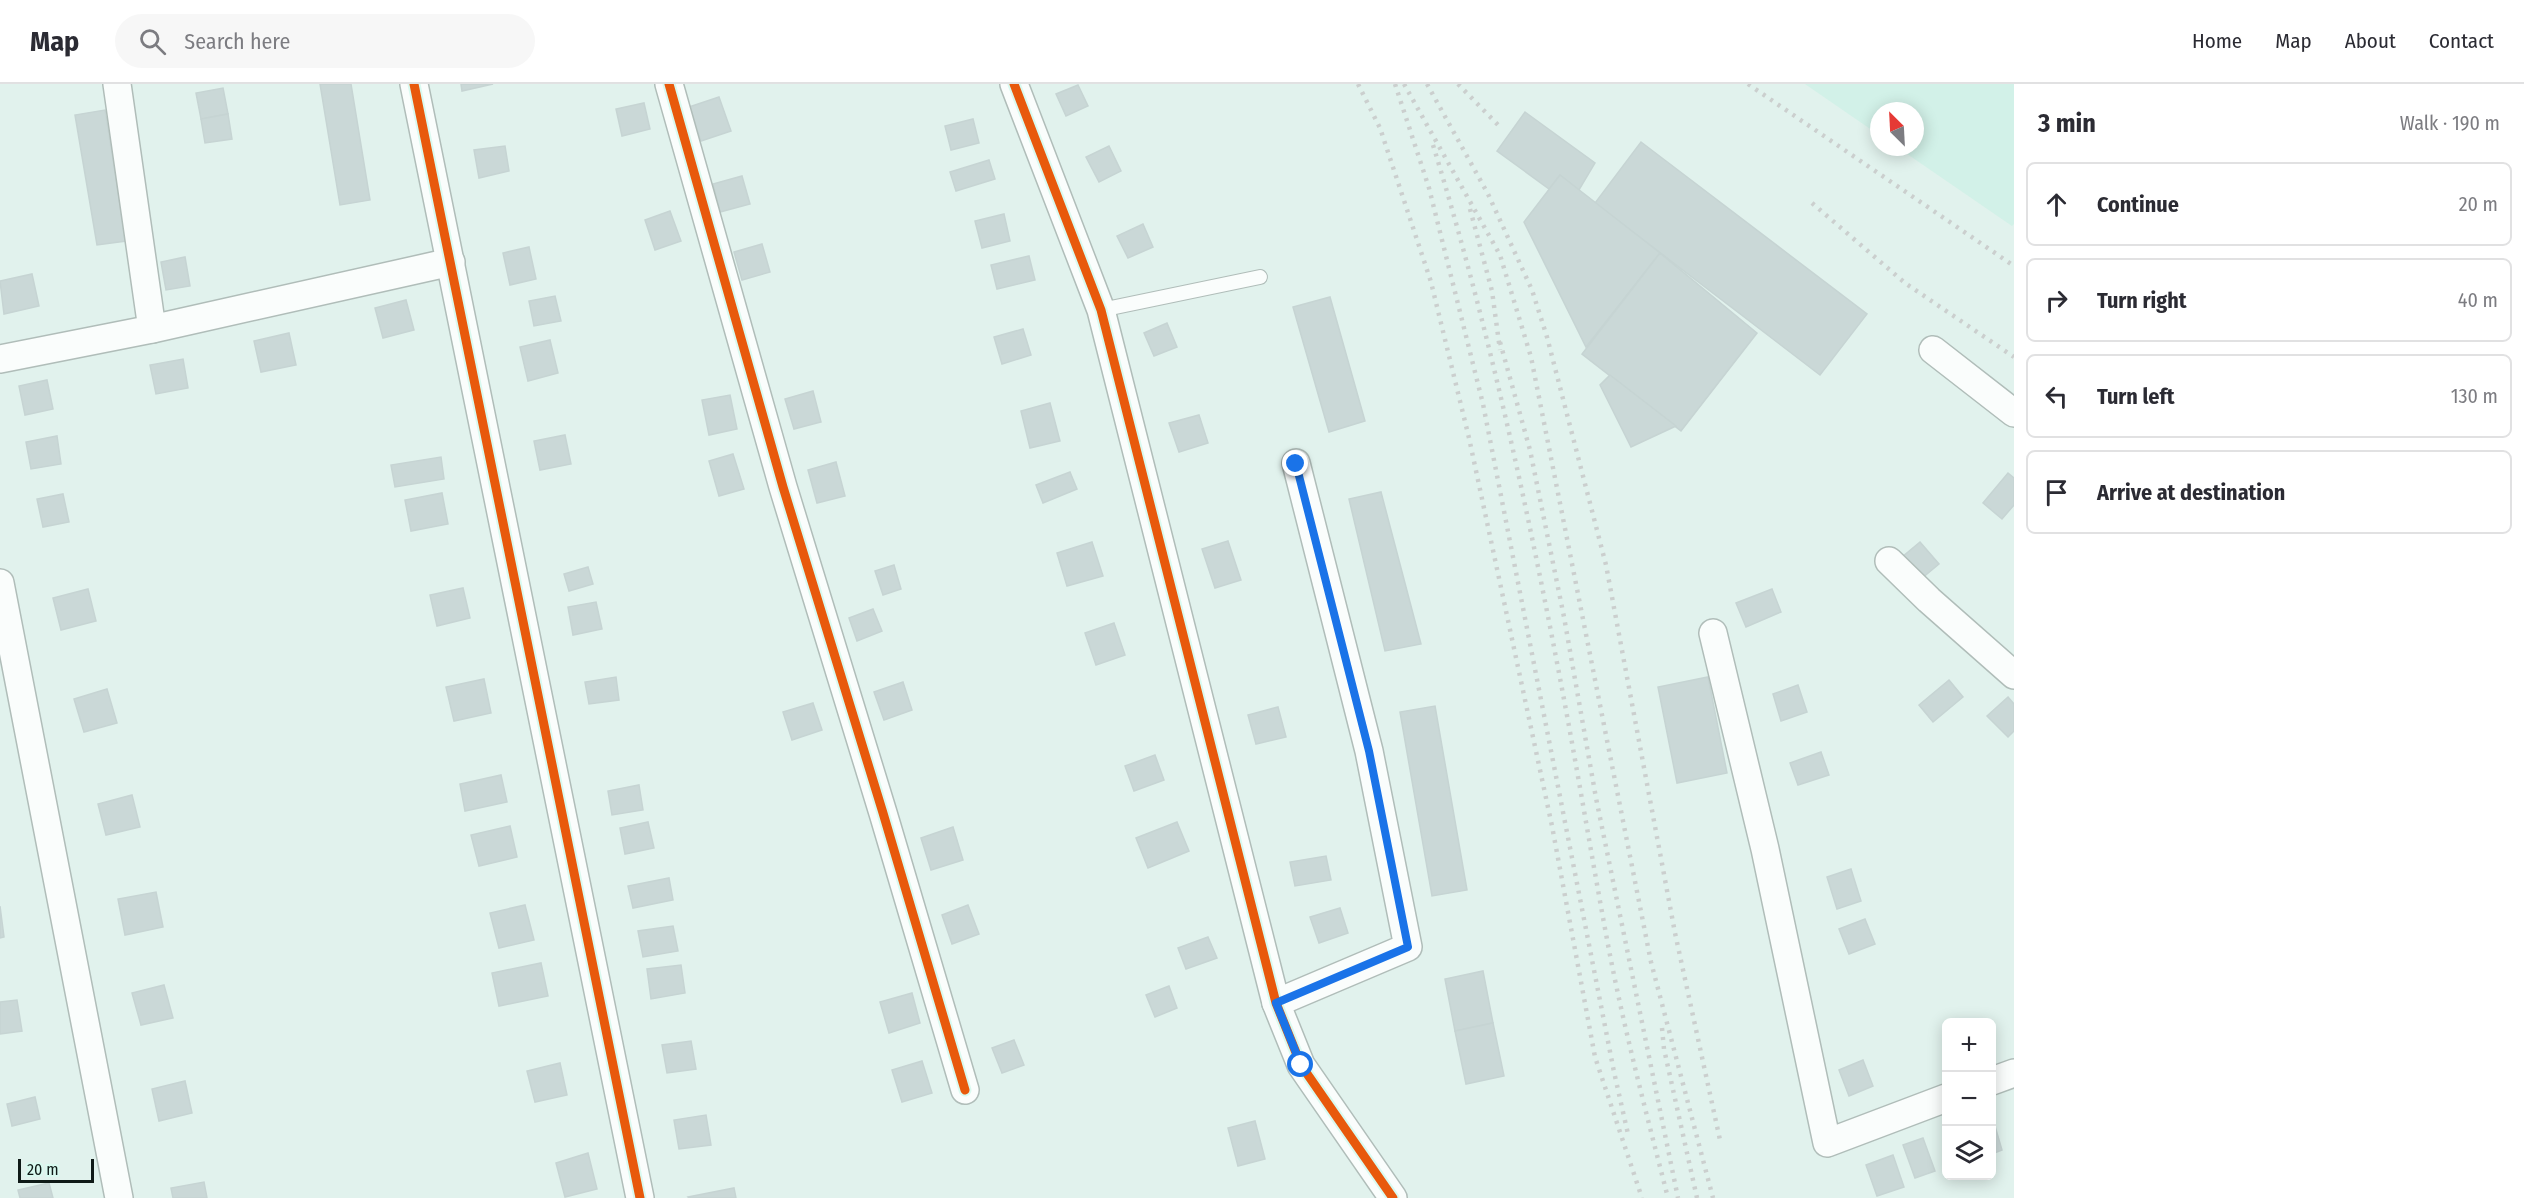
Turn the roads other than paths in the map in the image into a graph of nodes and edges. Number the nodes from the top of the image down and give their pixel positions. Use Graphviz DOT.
graph roads {
  1 [pos="117,84"];
  2 [pos="414,84"];
  3 [pos="669,84"];
  4 [pos="1014,84"];
  5 [pos="451,262"];
  6 [pos="1260,277"];
  7 [pos="1101,310"];
  8 [pos="152,330"];
  9 [pos="1933,350"];
  10 [pos="0,359"];
  11 [pos="2014,413"];
  12 [pos="1296,464"];
  13 [pos="1890,561"];
  14 [pos="0,583"];
  15 [pos="1713,633"];
  16 [pos="2014,675"];
  17 [pos="1276,1003"];
  18 [pos="2014,1073"];
  19 [pos="1996,1080"];
  20 [pos="965,1090"];
  21 [pos="1942,1100"];
  22 [pos="119,1198"];
  23 [pos="640,1198"];
  24 [pos="1393,1198"];
  1 -- 8 [label="street"];
  2 -- 5 [label="street"];
  3 -- 20 [label="street"];
  4 -- 7 [label="street"];
  5 -- 8 [label="street"];
  5 -- 23 [label="street"];
  6 -- 7 [label="lane"];
  7 -- 17 [label="street"];
  8 -- 10 [label="street"];
  9 -- 11 [label="street"];
  12 -- 17 [label="street"];
  13 -- 16 [label="street"];
  14 -- 22 [label="street"];
  15 -- 21 [label="street"];
  17 -- 24 [label="street"];
  18 -- 19 [label="street"];
}
